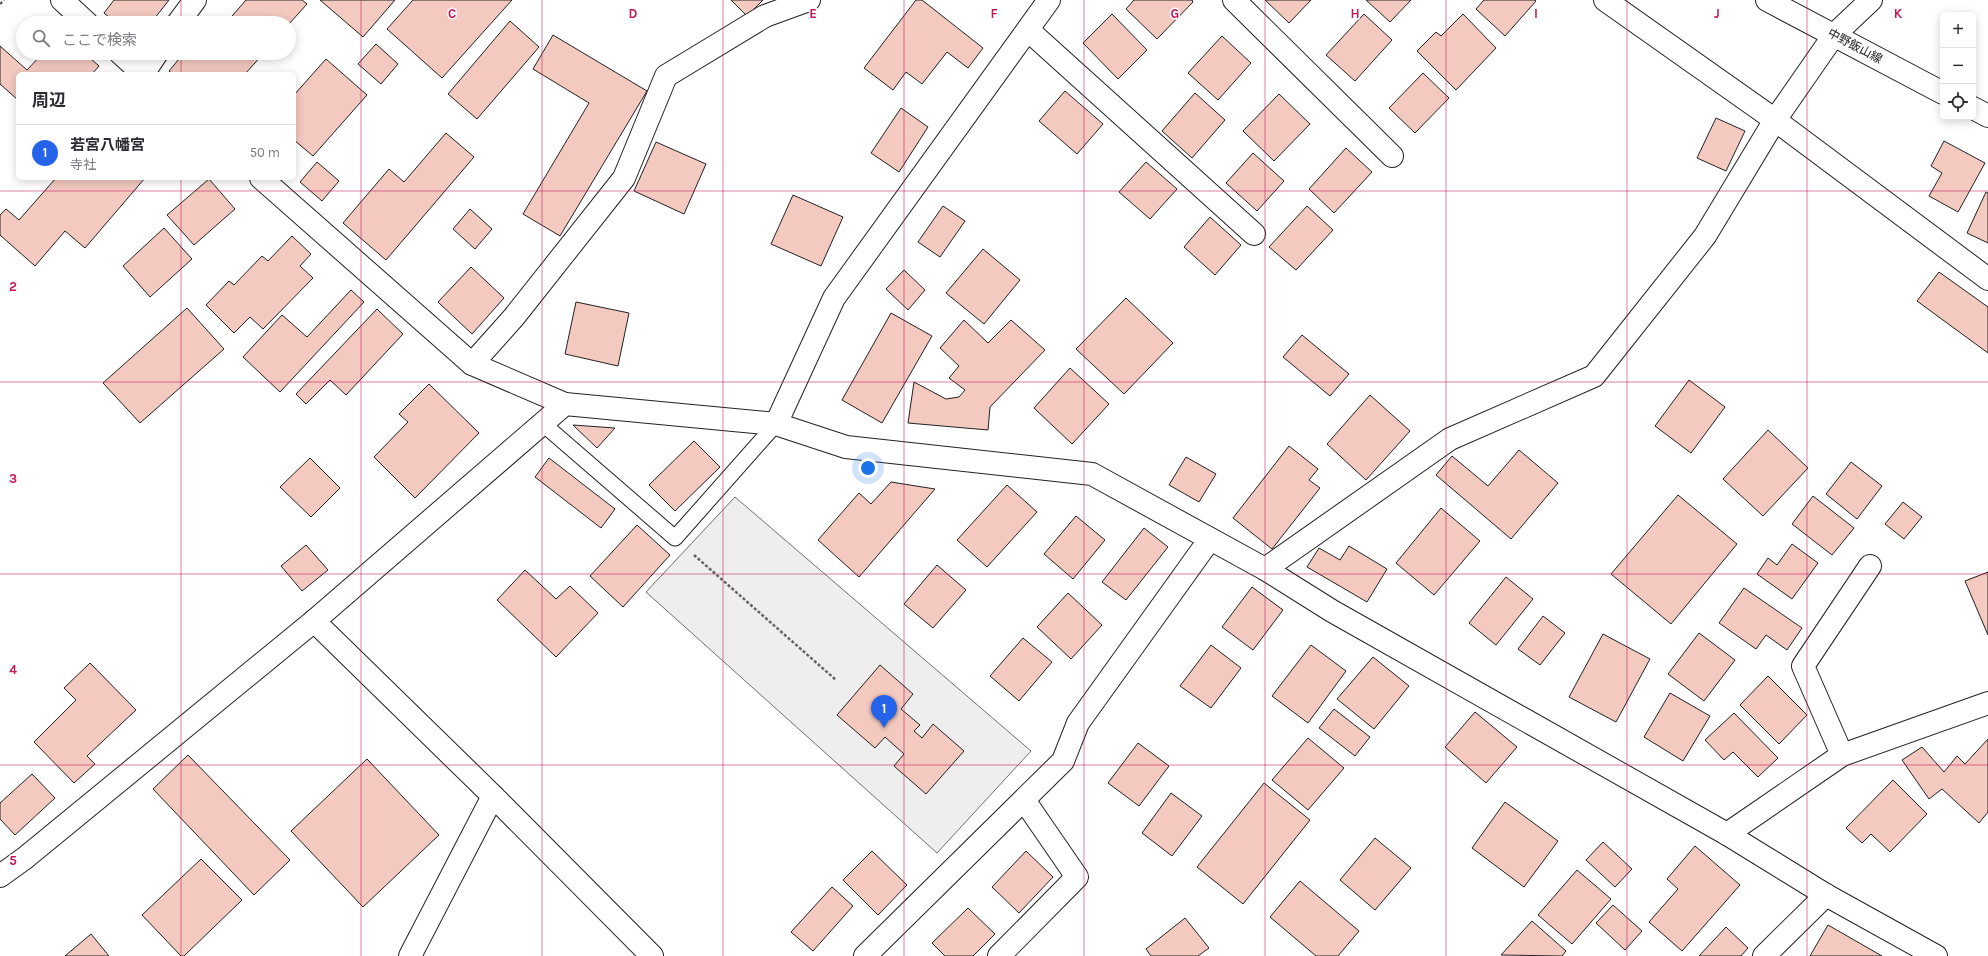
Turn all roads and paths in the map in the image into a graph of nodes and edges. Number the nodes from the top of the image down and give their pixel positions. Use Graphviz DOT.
graph roads {
  1 [pos="4,0"];
  2 [pos="62,0"];
  3 [pos="195,0"];
  4 [pos="809,0"];
  5 [pos="1049,0"];
  6 [pos="1234,0"];
  7 [pos="1605,0"];
  8 [pos="1767,0"];
  9 [pos="1871,0"];
  10 [pos="0,4"];
  11 [pos="79,16"];
  12 [pos="183,16"];
  13 [pos="1028,30"];
  14 [pos="1834,35"];
  15 [pos="128,60"];
  16 [pos="152,60"];
  17 [pos="141,72"];
  18 [pos="144,72"];
  19 [pos="1940,91"];
  20 [pos="1976,110"];
  21 [pos="1988,116"];
  22 [pos="1775,120"];
  23 [pos="1392,156"];
  24 [pos="263,180"];
  25 [pos="1254,234"];
  26 [pos="1988,279"];
  27 [pos="472,364"];
  28 [pos="565,404"];
  29 [pos="542,423"];
  30 [pos="776,424"];
  31 [pos="676,538"];
  32 [pos="1210,538"];
  33 [pos="1870,566"];
  34 [pos="1265,569"];
  35 [pos="314,621"];
  36 [pos="836,680"];
  37 [pos="1988,703"];
  38 [pos="1842,755"];
  39 [pos="493,796"];
  40 [pos="1024,800"];
  41 [pos="1727,834"];
  42 [pos="0,876"];
  43 [pos="1826,895"];
  44 [pos="410,956"];
  45 [pos="652,956"];
  46 [pos="865,956"];
  47 [pos="999,956"];
  48 [pos="1764,956"];
  49 [pos="1936,956"];
  1 -- 10 [label="path"];
  2 -- 11 [label="street"];
  3 -- 12 [label="street"];
  4 -- 27 [label="street"];
  5 -- 13 [label="street"];
  6 -- 23 [label="street"];
  7 -- 22 [label="street"];
  8 -- 14 [label="street, 中野飯山線"];
  9 -- 14 [label="street"];
  13 -- 25 [label="street"];
  13 -- 30 [label="street"];
  14 -- 19 [label="street, 中野飯山線"];
  14 -- 22 [label="street"];
  15 -- 17 [label="street"];
  16 -- 18 [label="street"];
  20 -- 21 [label="street"];
  22 -- 26 [label="street"];
  22 -- 34 [label="street"];
  24 -- 27 [label="street"];
  27 -- 28 [label="street"];
  28 -- 29 [label="street"];
  28 -- 30 [label="street"];
  29 -- 31 [label="lane"];
  29 -- 35 [label="street"];
  30 -- 31 [label="lane"];
  30 -- 32 [label="street"];
  31 -- 36 [label="path"];
  32 -- 34 [label="street"];
  32 -- 40 [label="street"];
  33 -- 38 [label="street"];
  34 -- 41 [label="street"];
  35 -- 39 [label="street"];
  35 -- 42 [label="street"];
  37 -- 38 [label="street"];
  38 -- 41 [label="street"];
  39 -- 44 [label="street"];
  39 -- 45 [label="street"];
  40 -- 46 [label="street"];
  40 -- 47 [label="street"];
  41 -- 43 [label="street"];
  43 -- 48 [label="street"];
  43 -- 49 [label="street"];
}
